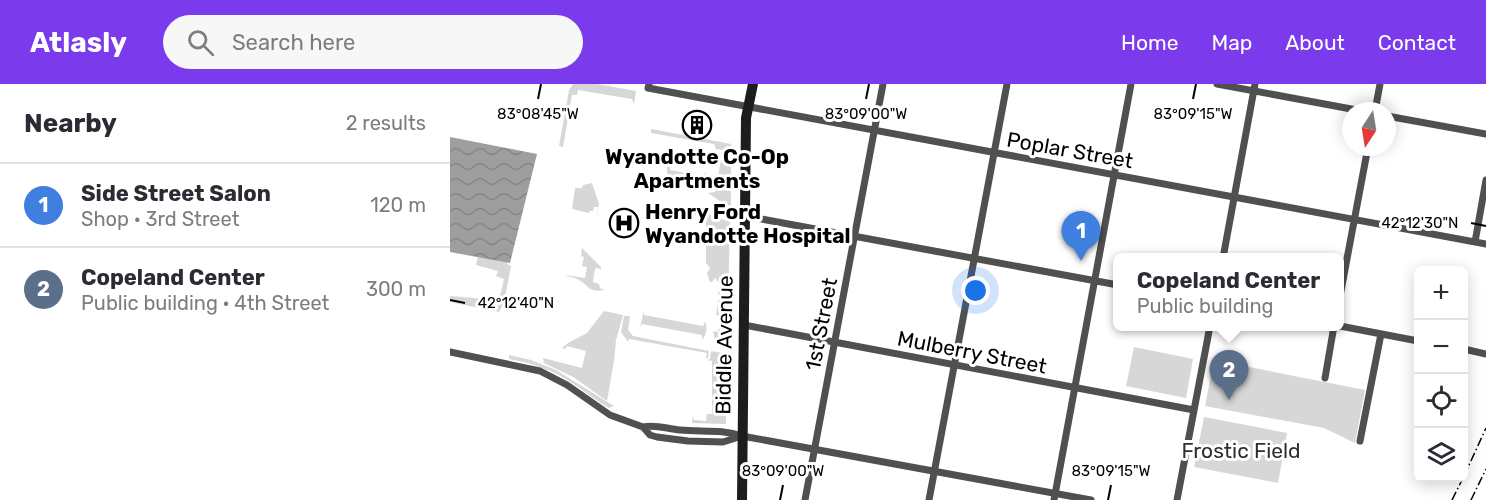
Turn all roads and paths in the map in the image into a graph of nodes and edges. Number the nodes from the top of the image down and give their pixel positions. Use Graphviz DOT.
graph roads {
  1 [pos="753,84"];
  2 [pos="883,84"];
  3 [pos="1007,84"];
  4 [pos="1131,84"];
  5 [pos="1217,84"];
  6 [pos="1380,84"];
  7 [pos="648,86"];
  8 [pos="1255,87"];
  9 [pos="1377,102"];
  10 [pos="748,107"];
  11 [pos="1342,107"];
  12 [pos="1396,118"];
  13 [pos="874,130"];
  14 [pos="1486,134"];
  15 [pos="994,153"];
  16 [pos="1366,156"];
  17 [pos="1114,175"];
  18 [pos="1486,180"];
  19 [pos="1234,197"];
  20 [pos="745,216"];
  21 [pos="1354,219"];
  22 [pos="854,236"];
  23 [pos="1474,242"];
  24 [pos="1486,244"];
  25 [pos="1224,253"];
  26 [pos="974,259"];
  27 [pos="1344,274"];
  28 [pos="1095,281"];
  29 [pos="1113,284"];
  30 [pos="744,325"];
  31 [pos="1344,327"];
  32 [pos="1209,331"];
  33 [pos="1333,331"];
  34 [pos="1381,334"];
  35 [pos="1414,340"];
  36 [pos="835,343"];
  37 [pos="1468,350"];
  38 [pos="450,352"];
  39 [pos="1486,354"];
  40 [pos="954,365"];
  41 [pos="1325,378"];
  42 [pos="1074,388"];
  43 [pos="1194,410"];
  44 [pos="742,436"];
  45 [pos="1360,441"];
  46 [pos="815,448"];
  47 [pos="935,471"];
  48 [pos="1054,497"];
  49 [pos="742,500"];
  50 [pos="805,500"];
  51 [pos="929,500"];
  52 [pos="1091,500"];
  53 [pos="1178,500"];
  1 -- 10 [label="main road, Biddle Avenue"];
  2 -- 13 [label="street, 1st Street"];
  3 -- 15 [label="street"];
  4 -- 17 [label="street"];
  5 -- 8 [label="street"];
  6 -- 9 [label="street"];
  7 -- 10 [label="street, Poplar Street"];
  8 -- 11 [label="street"];
  8 -- 19 [label="street"];
  10 -- 13 [label="street, Poplar Street"];
  10 -- 20 [label="main road, Biddle Avenue"];
  12 -- 14 [label="street"];
  13 -- 15 [label="street, Poplar Street"];
  13 -- 22 [label="street, 1st Street"];
  15 -- 17 [label="street, Poplar Street"];
  15 -- 26 [label="street"];
  16 -- 21 [label="street"];
  17 -- 19 [label="street, Poplar Street"];
  17 -- 28 [label="street"];
  18 -- 23 [label="street"];
  19 -- 21 [label="street, Poplar Street"];
  19 -- 25 [label="street"];
  20 -- 22 [label="street"];
  20 -- 30 [label="main road, Biddle Avenue"];
  21 -- 23 [label="street, Poplar Street"];
  21 -- 27 [label="street"];
  22 -- 26 [label="street"];
  22 -- 36 [label="street, 1st Street"];
  23 -- 24 [label="street, Poplar Street"];
  26 -- 28 [label="street"];
  26 -- 40 [label="street"];
  28 -- 29 [label="street"];
  28 -- 42 [label="street"];
  30 -- 36 [label="street, Mulberry Street"];
  30 -- 44 [label="main road, Biddle Avenue"];
  31 -- 34 [label="street"];
  32 -- 43 [label="street"];
  33 -- 41 [label="street"];
  34 -- 35 [label="street"];
  34 -- 45 [label="street"];
  36 -- 40 [label="street, Mulberry Street"];
  36 -- 46 [label="street, 1st Street"];
  37 -- 39 [label="street"];
  38 -- 44 [label="street"];
  40 -- 42 [label="street, Mulberry Street"];
  40 -- 47 [label="street"];
  42 -- 43 [label="street, Mulberry Street"];
  42 -- 48 [label="street"];
  43 -- 53 [label="street"];
  44 -- 46 [label="street"];
  44 -- 49 [label="main road, Biddle Avenue"];
  46 -- 47 [label="street"];
  46 -- 50 [label="street, 1st Street"];
  47 -- 48 [label="street"];
  47 -- 51 [label="street"];
  48 -- 52 [label="street"];
}
